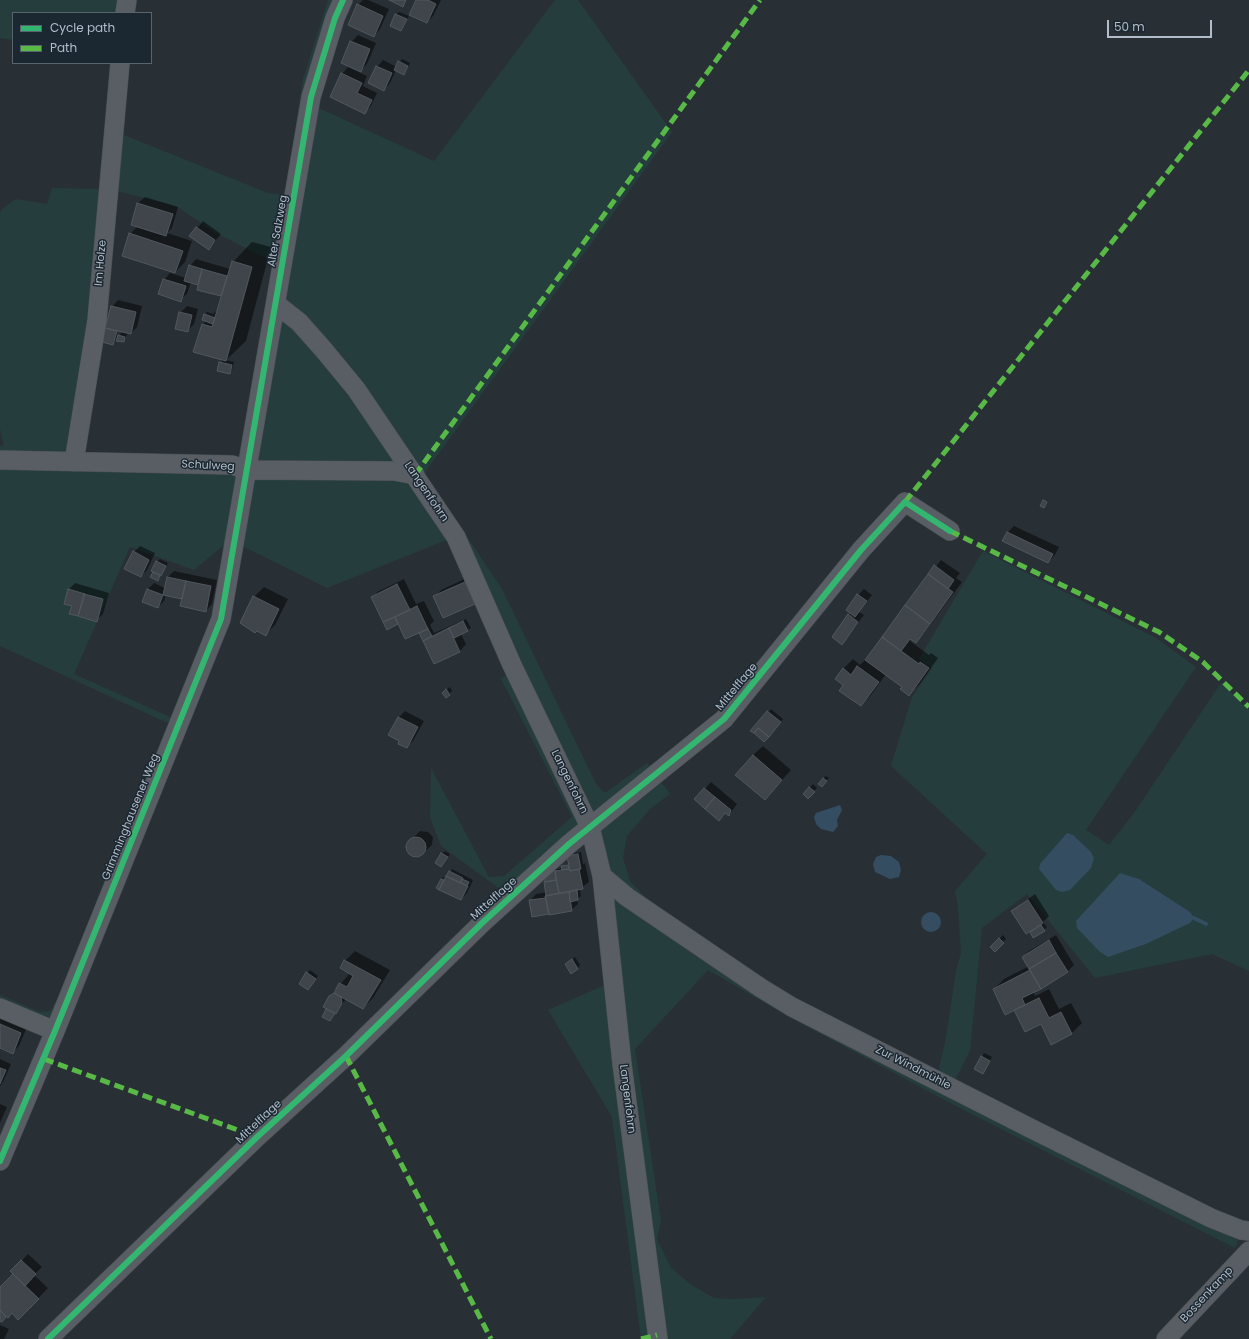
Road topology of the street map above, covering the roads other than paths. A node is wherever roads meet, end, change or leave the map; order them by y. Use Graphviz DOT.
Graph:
graph roads {
  1 [pos="127,0"];
  2 [pos="343,0"];
  3 [pos="125,12"];
  4 [pos="120,64"];
  5 [pos="276,304"];
  6 [pos="0,460"];
  7 [pos="74,462"];
  8 [pos="247,470"];
  9 [pos="415,475"];
  10 [pos="950,531"];
  11 [pos="590,827"];
  12 [pos="602,876"];
  13 [pos="0,1008"];
  14 [pos="55,1031"];
  15 [pos="0,1161"];
  16 [pos="1245,1231"];
  17 [pos="1247,1253"];
  18 [pos="48,1339"];
  19 [pos="658,1339"];
  20 [pos="1166,1339"];
  1 -- 3 [label="street"];
  2 -- 5 [label="street, Alter Salzweg"];
  4 -- 7 [label="street, Im Holze"];
  5 -- 8 [label="street, Alter Salzweg"];
  5 -- 9 [label="street, Langenfohrn"];
  6 -- 7 [label="street, Schulweg"];
  7 -- 8 [label="street, Schulweg"];
  8 -- 9 [label="street, Schulweg"];
  8 -- 14 [label="street, Grimminghausener Weg"];
  9 -- 11 [label="street, Langenfohrn"];
  10 -- 11 [label="street, Mittelflage"];
  11 -- 12 [label="street, Langenfohrn"];
  11 -- 18 [label="street, Mittelflage"];
  12 -- 16 [label="street, Zur Windmühle"];
  12 -- 19 [label="street, Langenfohrn"];
  13 -- 14 [label="street"];
  14 -- 15 [label="street, Grimminghausener Weg"];
  16 -- 17 [label="street, Zur Windmühle"];
  17 -- 20 [label="street, Bossenkamp"];
}
